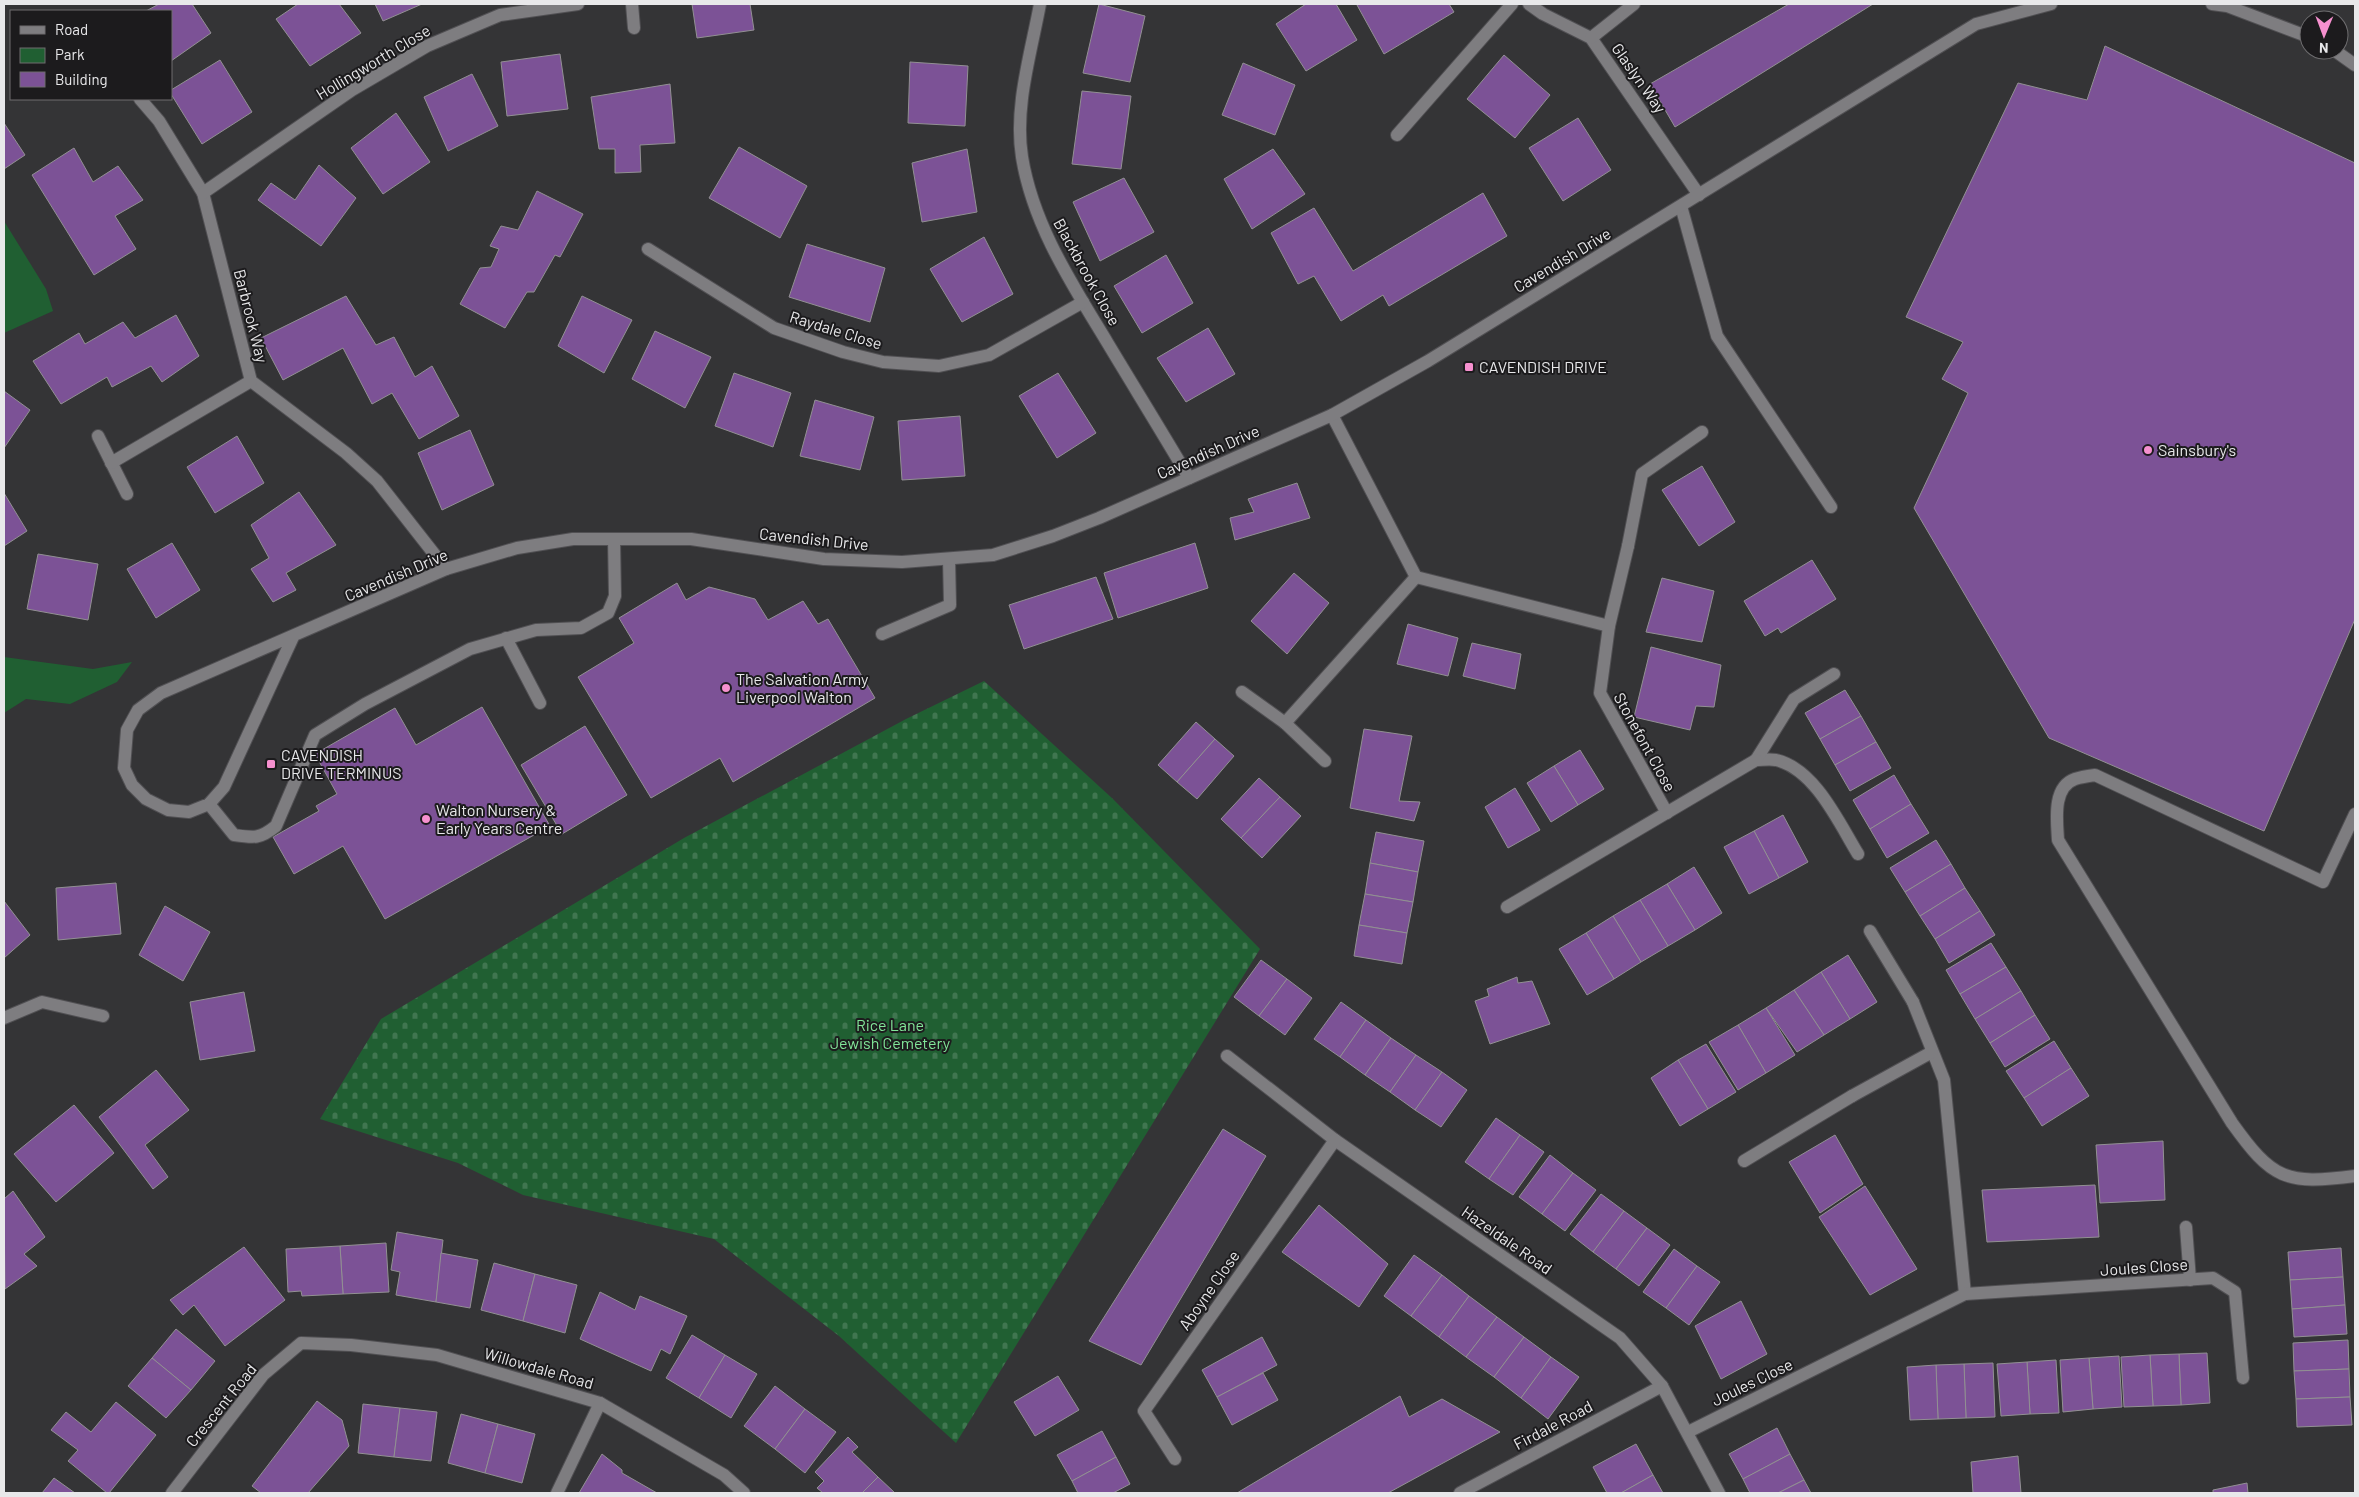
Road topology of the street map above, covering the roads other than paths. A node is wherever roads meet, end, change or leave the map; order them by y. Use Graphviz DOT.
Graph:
graph roads {
  1 [pos="578,4"];
  2 [pos="632,4"];
  3 [pos="1040,4"];
  4 [pos="1512,4"];
  5 [pos="1529,4"];
  6 [pos="1634,4"];
  7 [pos="2051,4"];
  8 [pos="2212,4"];
  9 [pos="634,28"];
  10 [pos="2299,33"];
  11 [pos="1591,38"];
  12 [pos="141,100"];
  13 [pos="1397,135"];
  14 [pos="203,193"];
  15 [pos="1699,195"];
  16 [pos="1681,206"];
  17 [pos="648,249"];
  18 [pos="1083,302"];
  19 [pos="251,381"];
  20 [pos="1332,415"];
  21 [pos="1702,432"];
  22 [pos="98,436"];
  23 [pos="111,464"];
  24 [pos="1189,478"];
  25 [pos="127,494"];
  26 [pos="1831,507"];
  27 [pos="614,539"];
  28 [pos="949,559"];
  29 [pos="446,569"];
  30 [pos="1416,577"];
  31 [pos="1609,626"];
  32 [pos="882,634"];
  33 [pos="293,637"];
  34 [pos="506,638"];
  35 [pos="1834,674"];
  36 [pos="1242,692"];
  37 [pos="540,703"];
  38 [pos="1285,723"];
  39 [pos="1756,760"];
  40 [pos="1324,761"];
  41 [pos="209,804"];
  42 [pos="1667,813"];
  43 [pos="2355,814"];
  44 [pos="1858,854"];
  45 [pos="1507,907"];
  46 [pos="1870,931"];
  47 [pos="103,1016"];
  48 [pos="4,1018"];
  49 [pos="1932,1052"];
  50 [pos="1227,1056"];
  51 [pos="1335,1140"];
  52 [pos="1744,1161"];
  53 [pos="2355,1176"];
  54 [pos="2186,1227"];
  55 [pos="2190,1280"];
  56 [pos="1965,1294"];
  57 [pos="301,1343"];
  58 [pos="2242,1378"];
  59 [pos="1662,1386"];
  60 [pos="600,1403"];
  61 [pos="1688,1432"];
  62 [pos="1175,1459"];
  63 [pos="172,1493"];
  64 [pos="557,1493"];
  65 [pos="744,1493"];
  66 [pos="1460,1493"];
  67 [pos="1719,1493"];
  1 -- 14 [label="street, Hollingworth Close"];
  2 -- 9 [label="street"];
  3 -- 18 [label="street, Blackbrook Close"];
  4 -- 13 [label="street"];
  5 -- 11 [label="street, Glaslyn Way"];
  6 -- 11 [label="street"];
  7 -- 15 [label="street, Cavendish Drive"];
  8 -- 10 [label="street"];
  11 -- 15 [label="street, Glaslyn Way"];
  12 -- 14 [label="street, Barbrook Way"];
  14 -- 19 [label="street, Barbrook Way"];
  15 -- 16 [label="street, Cavendish Drive"];
  16 -- 20 [label="street, Cavendish Drive"];
  16 -- 26 [label="street"];
  17 -- 18 [label="street, Raydale Close"];
  18 -- 24 [label="street, Blackbrook Close"];
  19 -- 23 [label="street"];
  19 -- 29 [label="street, Barbrook Way"];
  20 -- 24 [label="street, Cavendish Drive"];
  20 -- 30 [label="street"];
  21 -- 31 [label="street, Stonefont Close"];
  22 -- 23 [label="street"];
  23 -- 25 [label="street"];
  24 -- 28 [label="street, Cavendish Drive"];
  27 -- 28 [label="street, Cavendish Drive"];
  27 -- 29 [label="street, Cavendish Drive"];
  27 -- 34 [label="street"];
  28 -- 32 [label="street"];
  29 -- 33 [label="street, Cavendish Drive"];
  30 -- 31 [label="street"];
  30 -- 38 [label="street"];
  31 -- 42 [label="street, Stonefont Close"];
  33 -- 41 [label="street"];
  33 -- 41 [label="street, Cavendish Drive"];
  34 -- 37 [label="street"];
  34 -- 41 [label="street"];
  35 -- 39 [label="street"];
  36 -- 38 [label="street"];
  38 -- 40 [label="street"];
  39 -- 42 [label="street, Stonefont Close"];
  39 -- 44 [label="street"];
  42 -- 45 [label="street, Stonefont Close"];
  43 -- 53 [label="street"];
  46 -- 49 [label="street"];
  47 -- 48 [label="street"];
  49 -- 52 [label="street"];
  49 -- 56 [label="street"];
  50 -- 51 [label="street, Hazeldale Road"];
  51 -- 59 [label="street, Hazeldale Road"];
  51 -- 62 [label="street, Aboyne Close"];
  54 -- 55 [label="street"];
  55 -- 56 [label="street, Joules Close"];
  55 -- 58 [label="street, Joules Close"];
  56 -- 61 [label="street, Joules Close"];
  57 -- 60 [label="street, Willowdale Road"];
  57 -- 63 [label="street, Crescent Road"];
  59 -- 61 [label="street, Hazeldale Road"];
  59 -- 66 [label="street, Firdale Road"];
  60 -- 64 [label="street"];
  60 -- 65 [label="street, Willowdale Road"];
  61 -- 67 [label="street, Hazeldale Road"];
}
